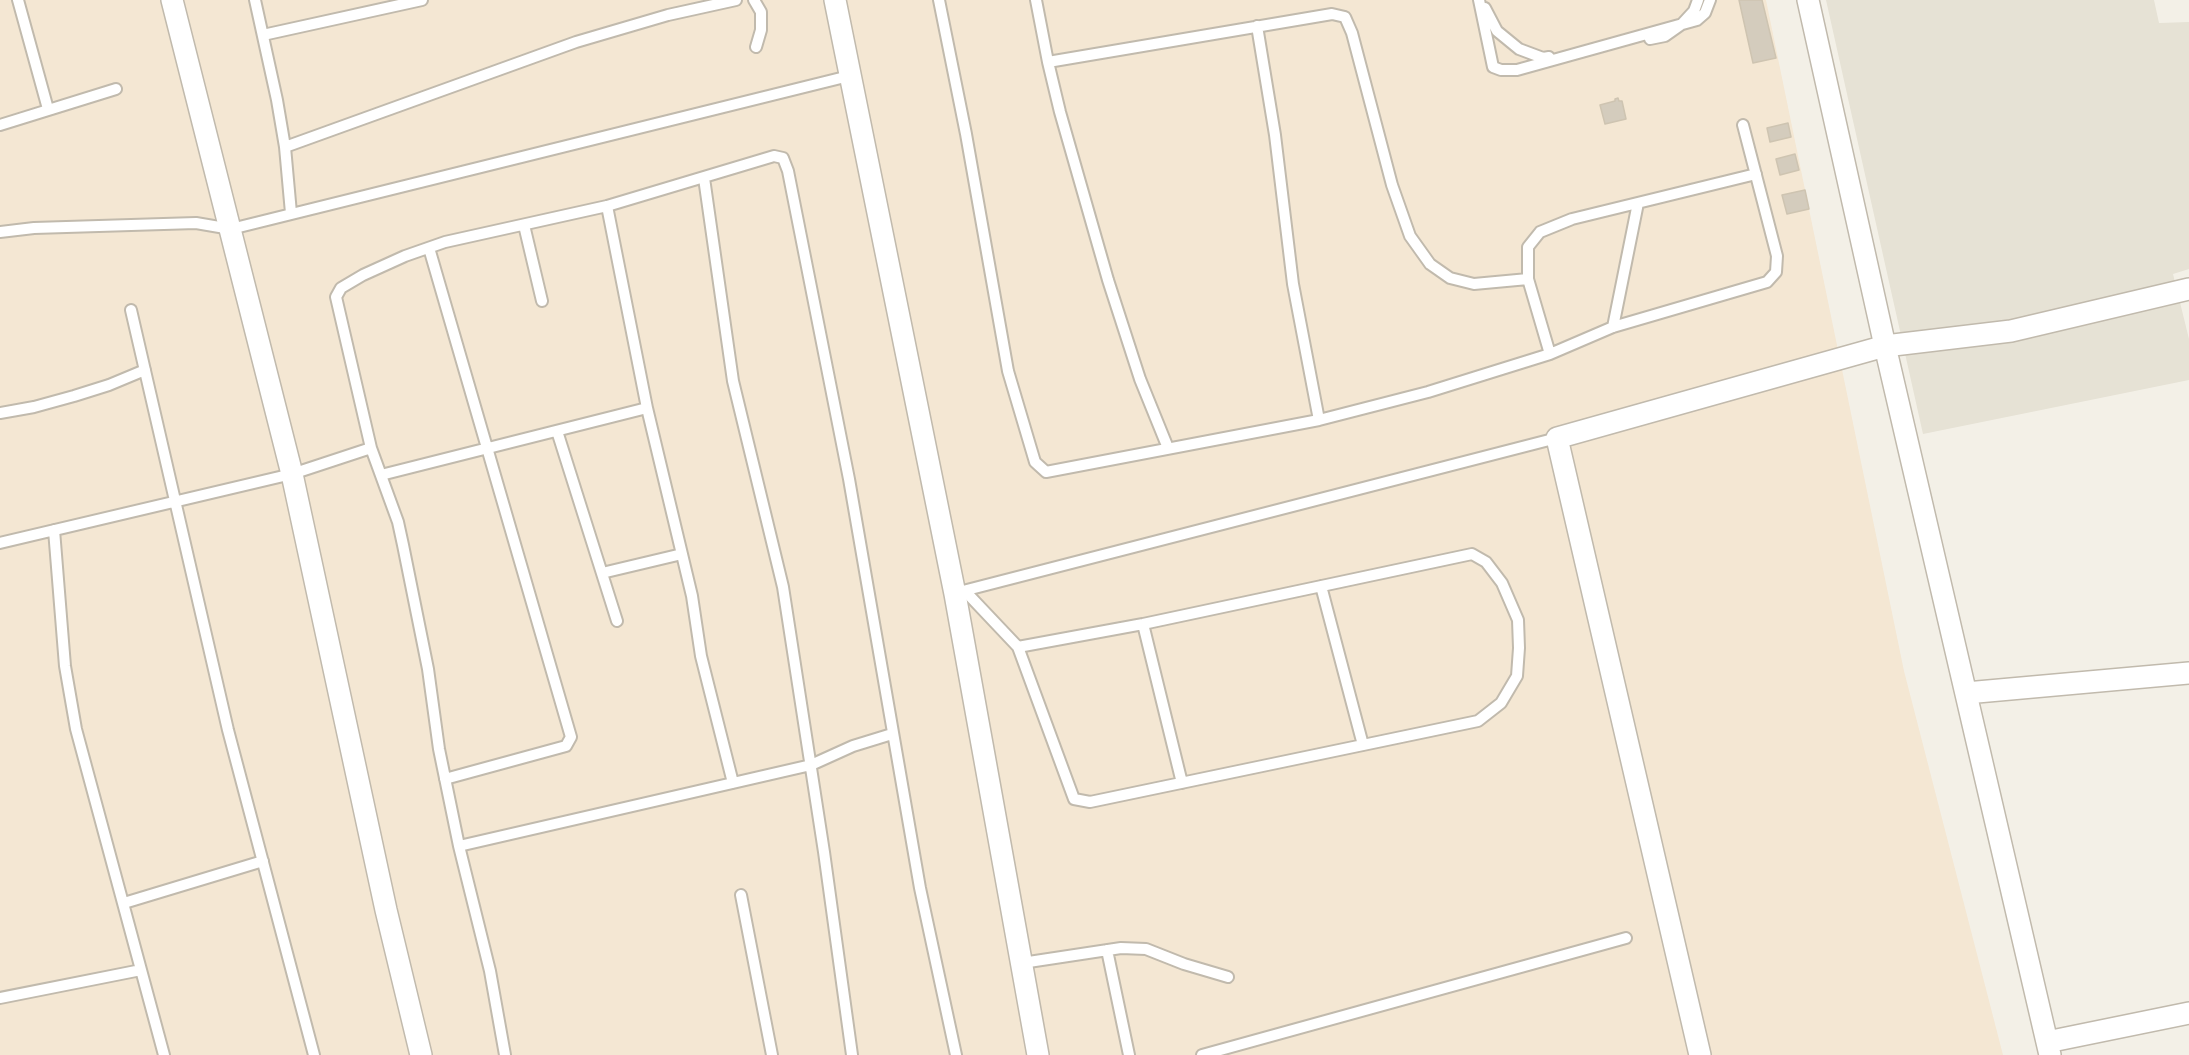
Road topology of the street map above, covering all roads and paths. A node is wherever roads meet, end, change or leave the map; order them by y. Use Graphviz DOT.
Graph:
graph roads {
  1 [pos="18,0"];
  2 [pos="172,0"];
  3 [pos="255,0"];
  4 [pos="422,0"];
  5 [pos="736,0"];
  6 [pos="754,0"];
  7 [pos="835,0"];
  8 [pos="939,0"];
  9 [pos="1036,0"];
  10 [pos="1480,0"];
  11 [pos="1698,0"];
  12 [pos="1710,0"];
  13 [pos="1808,0"];
  14 [pos="1257,26"];
  15 [pos="263,35"];
  16 [pos="756,48"];
  17 [pos="1048,62"];
  18 [pos="849,76"];
  19 [pos="116,89"];
  20 [pos="48,109"];
  21 [pos="0,125"];
  22 [pos="1743,125"];
  23 [pos="285,147"];
  24 [pos="1756,174"];
  25 [pos="704,178"];
  26 [pos="1638,203"];
  27 [pos="607,206"];
  28 [pos="291,213"];
  29 [pos="524,225"];
  30 [pos="231,229"];
  31 [pos="0,232"];
  32 [pos="429,248"];
  33 [pos="1528,279"];
  34 [pos="2189,289"];
  35 [pos="542,301"];
  36 [pos="131,310"];
  37 [pos="1613,327"];
  38 [pos="1885,346"];
  39 [pos="1550,354"];
  40 [pos="145,370"];
  41 [pos="647,408"];
  42 [pos="0,413"];
  43 [pos="1319,420"];
  44 [pos="557,431"];
  45 [pos="1557,438"];
  46 [pos="371,448"];
  47 [pos="488,448"];
  48 [pos="1168,448"];
  49 [pos="292,474"];
  50 [pos="381,475"];
  51 [pos="175,502"];
  52 [pos="54,531"];
  53 [pos="0,543"];
  54 [pos="682,554"];
  55 [pos="602,573"];
  56 [pos="1322,586"];
  57 [pos="960,592"];
  58 [pos="617,621"];
  59 [pos="1143,624"];
  60 [pos="1018,647"];
  61 [pos="2189,673"];
  62 [pos="1966,693"];
  63 [pos="892,734"];
  64 [pos="1363,745"];
  65 [pos="810,765"];
  66 [pos="445,779"];
  67 [pos="733,783"];
  68 [pos="1182,783"];
  69 [pos="459,846"];
  70 [pos="263,861"];
  71 [pos="741,895"];
  72 [pos="124,903"];
  73 [pos="1626,938"];
  74 [pos="1107,950"];
  75 [pos="1022,963"];
  76 [pos="141,970"];
  77 [pos="1228,977"];
  78 [pos="0,998"];
  79 [pos="2189,1013"];
  80 [pos="2048,1048"];
  81 [pos="164,1055"];
  82 [pos="314,1055"];
  83 [pos="422,1055"];
  84 [pos="505,1055"];
  85 [pos="772,1055"];
  86 [pos="852,1055"];
  87 [pos="956,1055"];
  88 [pos="1038,1055"];
  89 [pos="1129,1055"];
  90 [pos="1202,1055"];
  91 [pos="1700,1055"];
  1 -- 20 [label="lane"];
  2 -- 30 [label="street"];
  3 -- 15 [label="lane"];
  4 -- 15 [label="lane"];
  5 -- 23 [label="lane"];
  6 -- 16 [label="lane"];
  7 -- 18 [label="street"];
  8 -- 48 [label="lane"];
  9 -- 17 [label="lane"];
  10 -- 11 [label="lane"];
  10 -- 12 [label="lane"];
  13 -- 38 [label="street"];
  14 -- 17 [label="lane"];
  14 -- 33 [label="lane"];
  14 -- 43 [label="lane"];
  15 -- 23 [label="lane"];
  17 -- 48 [label="lane"];
  18 -- 28 [label="lane"];
  18 -- 57 [label="street"];
  19 -- 20 [label="lane"];
  20 -- 21 [label="lane"];
  22 -- 24 [label="lane"];
  23 -- 28 [label="lane"];
  24 -- 26 [label="lane"];
  24 -- 37 [label="lane"];
  25 -- 27 [label="lane"];
  25 -- 63 [label="lane"];
  25 -- 65 [label="lane"];
  26 -- 33 [label="lane"];
  26 -- 37 [label="lane"];
  27 -- 29 [label="lane"];
  27 -- 41 [label="lane"];
  28 -- 30 [label="lane"];
  29 -- 32 [label="lane"];
  29 -- 35 [label="lane"];
  30 -- 31 [label="lane"];
  30 -- 49 [label="street"];
  32 -- 46 [label="lane"];
  32 -- 47 [label="lane"];
  33 -- 39 [label="lane"];
  34 -- 38 [label="street"];
  36 -- 40 [label="lane"];
  37 -- 39 [label="lane"];
  38 -- 45 [label="street"];
  38 -- 62 [label="street"];
  39 -- 43 [label="lane"];
  40 -- 42 [label="lane"];
  40 -- 51 [label="lane"];
  41 -- 44 [label="lane"];
  41 -- 54 [label="lane"];
  43 -- 48 [label="lane"];
  44 -- 47 [label="lane"];
  44 -- 55 [label="lane"];
  45 -- 57 [label="lane"];
  45 -- 91 [label="street"];
  46 -- 49 [label="lane"];
  46 -- 50 [label="lane"];
  47 -- 50 [label="lane"];
  47 -- 66 [label="lane"];
  49 -- 51 [label="lane"];
  49 -- 83 [label="street"];
  50 -- 66 [label="lane"];
  51 -- 52 [label="lane"];
  51 -- 70 [label="lane"];
  52 -- 53 [label="lane"];
  52 -- 72 [label="lane"];
  54 -- 55 [label="lane"];
  54 -- 67 [label="lane"];
  55 -- 58 [label="lane"];
  56 -- 59 [label="lane"];
  56 -- 64 [label="lane"];
  56 -- 64 [label="lane"];
  57 -- 60 [label="lane"];
  57 -- 75 [label="street"];
  59 -- 60 [label="lane"];
  59 -- 68 [label="lane"];
  60 -- 68 [label="lane"];
  61 -- 62 [label="street"];
  62 -- 80 [label="street"];
  63 -- 65 [label="lane"];
  63 -- 87 [label="lane"];
  64 -- 68 [label="lane"];
  65 -- 67 [label="lane"];
  65 -- 86 [label="lane"];
  66 -- 69 [label="lane"];
  67 -- 69 [label="lane"];
  69 -- 84 [label="lane"];
  70 -- 72 [label="lane"];
  70 -- 82 [label="lane"];
  71 -- 85 [label="lane"];
  72 -- 76 [label="lane"];
  73 -- 90 [label="lane"];
  74 -- 75 [label="lane"];
  74 -- 77 [label="lane"];
  74 -- 89 [label="lane"];
  75 -- 88 [label="street"];
  76 -- 78 [label="lane"];
  76 -- 81 [label="lane"];
  79 -- 80 [label="street"];
}
